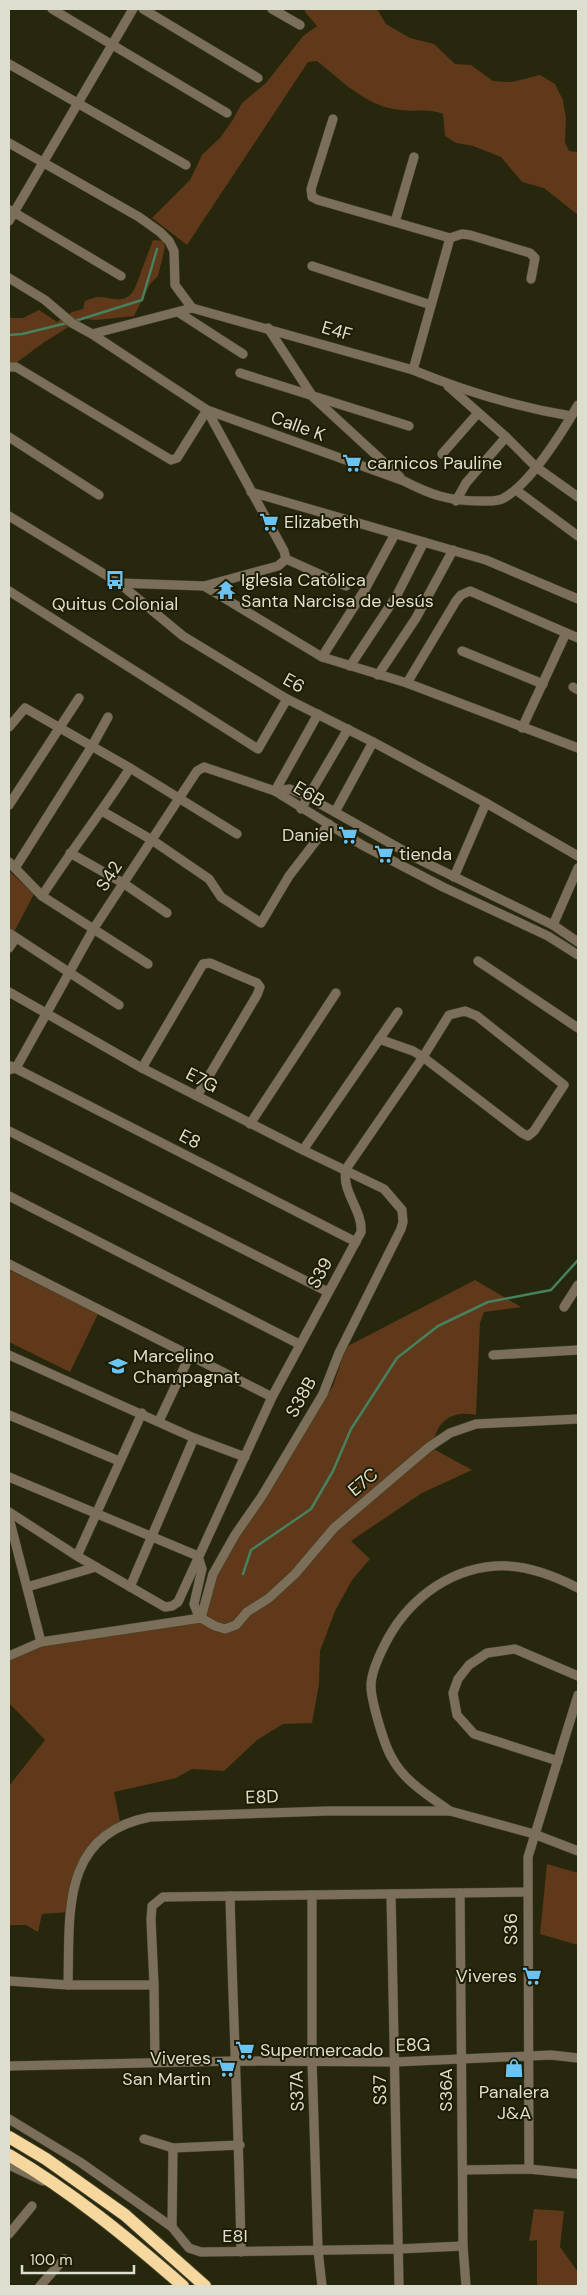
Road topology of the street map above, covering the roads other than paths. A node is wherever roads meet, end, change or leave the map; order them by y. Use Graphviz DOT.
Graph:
graph roads {
  1 [pos="52,9"];
  2 [pos="133,9"];
  3 [pos="143,9"];
  4 [pos="272,9"];
  5 [pos="300,25"];
  6 [pos="111,45"];
  7 [pos="9,64"];
  8 [pos="258,78"];
  9 [pos="77,103"];
  10 [pos="227,113"];
  11 [pos="333,119"];
  12 [pos="9,143"];
  13 [pos="414,157"];
  14 [pos="42,162"];
  15 [pos="186,164"];
  16 [pos="11,210"];
  17 [pos="9,221"];
  18 [pos="395,222"];
  19 [pos="450,238"];
  20 [pos="312,266"];
  21 [pos="121,276"];
  22 [pos="9,278"];
  23 [pos="531,279"];
  24 [pos="431,305"];
  25 [pos="192,308"];
  26 [pos="178,312"];
  27 [pos="268,328"];
  28 [pos="92,334"];
  29 [pos="242,354"];
  30 [pos="12,367"];
  31 [pos="413,370"];
  32 [pos="240,373"];
  33 [pos="446,384"];
  34 [pos="313,398"];
  35 [pos="578,405"];
  36 [pos="207,410"];
  37 [pos="478,413"];
  38 [pos="575,419"];
  39 [pos="409,426"];
  40 [pos="9,437"];
  41 [pos="506,437"];
  42 [pos="442,454"];
  43 [pos="536,467"];
  44 [pos="404,481"];
  45 [pos="516,490"];
  46 [pos="251,492"];
  47 [pos="99,495"];
  48 [pos="578,497"];
  49 [pos="456,501"];
  50 [pos="9,516"];
  51 [pos="395,534"];
  52 [pos="578,536"];
  53 [pos="424,542"];
  54 [pos="453,550"];
  55 [pos="286,559"];
  56 [pos="119,583"];
  57 [pos="204,586"];
  58 [pos="346,586"];
  59 [pos="9,591"];
  60 [pos="578,599"];
  61 [pos="566,633"];
  62 [pos="578,638"];
  63 [pos="462,651"];
  64 [pos="322,656"];
  65 [pos="350,666"];
  66 [pos="378,675"];
  67 [pos="407,683"];
  68 [pos="543,684"];
  69 [pos="79,698"];
  70 [pos="287,699"];
  71 [pos="318,714"];
  72 [pos="12,715"];
  73 [pos="108,717"];
  74 [pos="9,727"];
  75 [pos="59,728"];
  76 [pos="522,728"];
  77 [pos="348,729"];
  78 [pos="373,742"];
  79 [pos="92,746"];
  80 [pos="578,748"];
  81 [pos="130,768"];
  82 [pos="274,791"];
  83 [pos="308,797"];
  84 [pos="179,799"];
  85 [pos="486,802"];
  86 [pos="9,805"];
  87 [pos="301,808"];
  88 [pos="102,811"];
  89 [pos="335,812"];
  90 [pos="329,824"];
  91 [pos="236,834"];
  92 [pos="152,840"];
  93 [pos="70,854"];
  94 [pos="578,856"];
  95 [pos="422,860"];
  96 [pos="12,865"];
  97 [pos="578,868"];
  98 [pos="416,872"];
  99 [pos="454,877"];
  100 [pos="123,883"];
  101 [pos="42,896"];
  102 [pos="167,913"];
  103 [pos="553,925"];
  104 [pos="94,928"];
  105 [pos="12,936"];
  106 [pos="578,942"];
  107 [pos="9,948"];
  108 [pos="578,955"];
  109 [pos="478,961"];
  110 [pos="148,964"];
  111 [pos="68,973"];
  112 [pos="9,992"];
  113 [pos="336,993"];
  114 [pos="119,1005"];
  115 [pos="398,1012"];
  116 [pos="47,1015"];
  117 [pos="578,1028"];
  118 [pos="380,1039"];
  119 [pos="423,1057"];
  120 [pos="11,1068"];
  121 [pos="142,1068"];
  122 [pos="197,1096"];
  123 [pos="250,1124"];
  124 [pos="9,1131"];
  125 [pos="303,1150"];
  126 [pos="346,1169"];
  127 [pos="384,1189"];
  128 [pos="11,1198"];
  129 [pos="9,1208"];
  130 [pos="356,1242"];
  131 [pos="9,1264"];
  132 [pos="578,1284"];
  133 [pos="328,1292"];
  134 [pos="564,1307"];
  135 [pos="299,1344"];
  136 [pos="578,1350"];
  137 [pos="9,1355"];
  138 [pos="190,1355"];
  139 [pos="493,1355"];
  140 [pos="272,1397"];
  141 [pos="142,1413"];
  142 [pos="9,1415"];
  143 [pos="578,1419"];
  144 [pos="160,1421"];
  145 [pos="194,1438"];
  146 [pos="245,1457"];
  147 [pos="119,1462"];
  148 [pos="9,1477"];
  149 [pos="9,1512"];
  150 [pos="96,1514"];
  151 [pos="9,1518"];
  152 [pos="153,1538"];
  153 [pos="76,1556"];
  154 [pos="198,1556"];
  155 [pos="96,1567"];
  156 [pos="27,1587"];
  157 [pos="130,1587"];
  158 [pos="578,1588"];
  159 [pos="201,1618"];
  160 [pos="42,1642"];
  161 [pos="9,1656"];
  162 [pos="578,1676"];
  163 [pos="578,1696"];
  164 [pos="558,1761"];
  165 [pos="450,1811"];
  166 [pos="534,1834"];
  167 [pos="578,1851"];
  168 [pos="527,1892"];
  169 [pos="460,1893"];
  170 [pos="391,1894"];
  171 [pos="312,1895"];
  172 [pos="230,1896"];
  173 [pos="9,1981"];
  174 [pos="68,1985"];
  175 [pos="154,1985"];
  176 [pos="530,2056"];
  177 [pos="578,2058"];
  178 [pos="312,2060"];
  179 [pos="462,2060"];
  180 [pos="235,2061"];
  181 [pos="155,2062"];
  182 [pos="395,2062"];
  183 [pos="9,2066"];
  184 [pos="9,2119"];
  185 [pos="9,2137"];
  186 [pos="144,2139"];
  187 [pos="240,2145"];
  188 [pos="56,2148"];
  189 [pos="173,2148"];
  190 [pos="9,2155"];
  191 [pos="44,2157"];
  192 [pos="9,2165"];
  193 [pos="529,2169"];
  194 [pos="463,2170"];
  195 [pos="578,2172"];
  196 [pos="54,2184"];
  197 [pos="32,2206"];
  198 [pos="172,2227"];
  199 [pos="9,2234"];
  200 [pos="463,2246"];
  201 [pos="398,2249"];
  202 [pos="318,2250"];
  203 [pos="241,2252"];
  204 [pos="64,2259"];
  205 [pos="167,2272"];
  206 [pos="196,2285"];
  207 [pos="40,2286"];
  208 [pos="183,2286"];
  209 [pos="322,2286"];
  210 [pos="399,2286"];
  211 [pos="466,2286"];
  1 -- 6 [label="street"];
  2 -- 6 [label="street"];
  3 -- 8 [label="street"];
  4 -- 5 [label="street"];
  6 -- 9 [label="street"];
  6 -- 10 [label="street"];
  7 -- 9 [label="street"];
  9 -- 14 [label="street"];
  9 -- 15 [label="street"];
  11 -- 18 [label="street"];
  12 -- 14 [label="street"];
  13 -- 18 [label="street"];
  14 -- 16 [label="street"];
  14 -- 25 [label="street"];
  16 -- 17 [label="street"];
  16 -- 21 [label="street"];
  18 -- 19 [label="street"];
  19 -- 23 [label="street"];
  19 -- 24 [label="street"];
  20 -- 24 [label="street"];
  22 -- 28 [label="street, Calle K"];
  24 -- 31 [label="street"];
  25 -- 26 [label="street"];
  25 -- 27 [label="street, E4F"];
  26 -- 28 [label="street"];
  26 -- 29 [label="street"];
  27 -- 31 [label="street, E4F"];
  27 -- 34 [label="street"];
  28 -- 36 [label="street, Calle K"];
  30 -- 36 [label="street"];
  31 -- 33 [label="street, E4F"];
  32 -- 34 [label="street"];
  33 -- 37 [label="street"];
  33 -- 38 [label="street, E4F"];
  34 -- 39 [label="street"];
  34 -- 44 [label="street"];
  35 -- 38 [label="street, Calle K"];
  36 -- 44 [label="street, Calle K"];
  36 -- 46 [label="street"];
  37 -- 41 [label="street"];
  37 -- 42 [label="street"];
  38 -- 43 [label="street, Calle K"];
  40 -- 47 [label="street"];
  41 -- 43 [label="street"];
  41 -- 49 [label="street"];
  43 -- 45 [label="street, Calle K"];
  43 -- 48 [label="street"];
  44 -- 49 [label="street, Calle K"];
  45 -- 49 [label="street, Calle K"];
  45 -- 52 [label="street"];
  46 -- 51 [label="street"];
  46 -- 55 [label="street"];
  50 -- 56 [label="street, E6"];
  51 -- 53 [label="street"];
  51 -- 64 [label="street"];
  53 -- 54 [label="street"];
  53 -- 65 [label="street"];
  54 -- 60 [label="street"];
  54 -- 66 [label="street"];
  55 -- 57 [label="street"];
  55 -- 58 [label="street"];
  56 -- 57 [label="street"];
  56 -- 70 [label="street, E6"];
  57 -- 64 [label="street"];
  59 -- 70 [label="street"];
  61 -- 62 [label="street"];
  61 -- 67 [label="street"];
  61 -- 68 [label="street"];
  63 -- 68 [label="street"];
  64 -- 65 [label="street"];
  65 -- 66 [label="street"];
  66 -- 67 [label="street"];
  67 -- 76 [label="street"];
  68 -- 76 [label="street"];
  69 -- 75 [label="street"];
  70 -- 71 [label="street, E6"];
  71 -- 77 [label="street, E6"];
  71 -- 82 [label="street"];
  72 -- 74 [label="street"];
  72 -- 75 [label="street"];
  73 -- 79 [label="street"];
  75 -- 79 [label="street"];
  75 -- 86 [label="street"];
  76 -- 80 [label="street"];
  77 -- 78 [label="street, E6"];
  77 -- 83 [label="street"];
  78 -- 85 [label="street, E6"];
  78 -- 89 [label="street"];
  79 -- 81 [label="street"];
  79 -- 96 [label="street"];
  81 -- 84 [label="street"];
  81 -- 88 [label="street"];
  82 -- 83 [label="street, E6B"];
  82 -- 84 [label="street, S42"];
  82 -- 87 [label="street, E6B"];
  83 -- 87 [label="street"];
  83 -- 89 [label="street, E6B"];
  84 -- 91 [label="street"];
  84 -- 92 [label="street, S42"];
  85 -- 94 [label="street, E6"];
  85 -- 99 [label="street"];
  87 -- 90 [label="street, E6B"];
  88 -- 92 [label="street"];
  88 -- 93 [label="street"];
  89 -- 95 [label="street, E6B"];
  90 -- 92 [label="street"];
  90 -- 98 [label="street, E6B"];
  92 -- 100 [label="street, S42"];
  93 -- 100 [label="street"];
  93 -- 101 [label="street"];
  95 -- 98 [label="street"];
  95 -- 99 [label="street, E6B"];
  96 -- 101 [label="street"];
  97 -- 103 [label="street"];
  98 -- 108 [label="street, E6B"];
  99 -- 103 [label="street, E6B"];
  100 -- 102 [label="street"];
  100 -- 104 [label="street, S42"];
  101 -- 104 [label="street"];
  103 -- 106 [label="street, E6B"];
  104 -- 110 [label="street"];
  104 -- 111 [label="street, S42"];
  105 -- 107 [label="street"];
  105 -- 111 [label="street"];
  109 -- 117 [label="street"];
  111 -- 114 [label="street"];
  111 -- 116 [label="street, S42"];
  112 -- 116 [label="street, E7G"];
  113 -- 123 [label="street"];
  115 -- 118 [label="street"];
  116 -- 120 [label="street, S42"];
  116 -- 121 [label="street, E7G"];
  118 -- 119 [label="street"];
  118 -- 125 [label="street"];
  119 -- 119 [label="street"];
  119 -- 126 [label="street"];
  120 -- 130 [label="street, E8"];
  121 -- 122 [label="street, E7G"];
  121 -- 122 [label="street"];
  122 -- 123 [label="street, E7G"];
  123 -- 125 [label="street, E7G"];
  124 -- 133 [label="street"];
  125 -- 126 [label="street, E7G"];
  126 -- 127 [label="street, E7G"];
  126 -- 130 [label="street, S39"];
  127 -- 159 [label="street, S38B"];
  128 -- 129 [label="street"];
  128 -- 135 [label="street"];
  130 -- 133 [label="street, S39"];
  131 -- 138 [label="street"];
  132 -- 134 [label="street"];
  133 -- 135 [label="street, S39"];
  135 -- 140 [label="street, S39"];
  136 -- 139 [label="street"];
  137 -- 141 [label="street"];
  138 -- 140 [label="street"];
  138 -- 144 [label="street"];
  140 -- 146 [label="street, S39"];
  141 -- 144 [label="street"];
  141 -- 147 [label="street"];
  142 -- 147 [label="street"];
  143 -- 159 [label="street, E7C"];
  144 -- 145 [label="street"];
  145 -- 146 [label="street"];
  145 -- 152 [label="street"];
  146 -- 154 [label="street, S39"];
  147 -- 150 [label="street"];
  148 -- 150 [label="street"];
  149 -- 153 [label="street"];
  150 -- 152 [label="street"];
  150 -- 153 [label="street"];
  151 -- 156 [label="street"];
  152 -- 154 [label="street"];
  152 -- 157 [label="street"];
  153 -- 155 [label="street"];
  154 -- 157 [label="street, S39"];
  154 -- 159 [label="street"];
  155 -- 156 [label="street"];
  155 -- 157 [label="street"];
  156 -- 160 [label="street"];
  158 -- 165 [label="street"];
  159 -- 160 [label="street"];
  160 -- 161 [label="street"];
  162 -- 164 [label="street"];
  163 -- 164 [label="street, S36"];
  164 -- 166 [label="street, S36"];
  165 -- 166 [label="street, E8D"];
  165 -- 174 [label="street, E8D"];
  166 -- 167 [label="street, E8D"];
  166 -- 168 [label="street, S36"];
  168 -- 169 [label="street"];
  168 -- 176 [label="street, S36"];
  169 -- 170 [label="street"];
  169 -- 179 [label="street, S36A"];
  170 -- 171 [label="street"];
  170 -- 182 [label="street, S37"];
  171 -- 172 [label="street"];
  171 -- 178 [label="street, S37A"];
  172 -- 175 [label="street"];
  172 -- 180 [label="street"];
  173 -- 174 [label="street"];
  174 -- 175 [label="street"];
  175 -- 181 [label="street"];
  176 -- 177 [label="street, E8G"];
  176 -- 179 [label="street, E8G"];
  176 -- 193 [label="street, S36"];
  178 -- 180 [label="street, E8G"];
  178 -- 182 [label="street, E8G"];
  178 -- 202 [label="street, S37A"];
  179 -- 182 [label="street, E8G"];
  179 -- 194 [label="street, S36A"];
  180 -- 181 [label="street, E8G"];
  180 -- 187 [label="street"];
  181 -- 183 [label="street, E8G"];
  182 -- 201 [label="street, S37"];
  184 -- 188 [label="street"];
  185 -- 191 [label="highway"];
  186 -- 189 [label="street"];
  187 -- 189 [label="street"];
  187 -- 203 [label="street"];
  188 -- 191 [label="street"];
  188 -- 198 [label="street, E8I"];
  189 -- 198 [label="street"];
  190 -- 196 [label="highway"];
  191 -- 206 [label="highway"];
  192 -- 196 [label="street"];
  193 -- 194 [label="street"];
  193 -- 195 [label="street"];
  194 -- 200 [label="street, S36A"];
  196 -- 205 [label="highway"];
  197 -- 199 [label="street"];
  198 -- 203 [label="street, E8I"];
  200 -- 201 [label="street, E8I"];
  200 -- 211 [label="street, S36A"];
  201 -- 202 [label="street, E8I"];
  201 -- 210 [label="street, S37"];
  202 -- 203 [label="street, E8I"];
  202 -- 209 [label="street, S37A"];
  204 -- 207 [label="street"];
  205 -- 206 [label="highway"];
  205 -- 208 [label="highway"];
}
